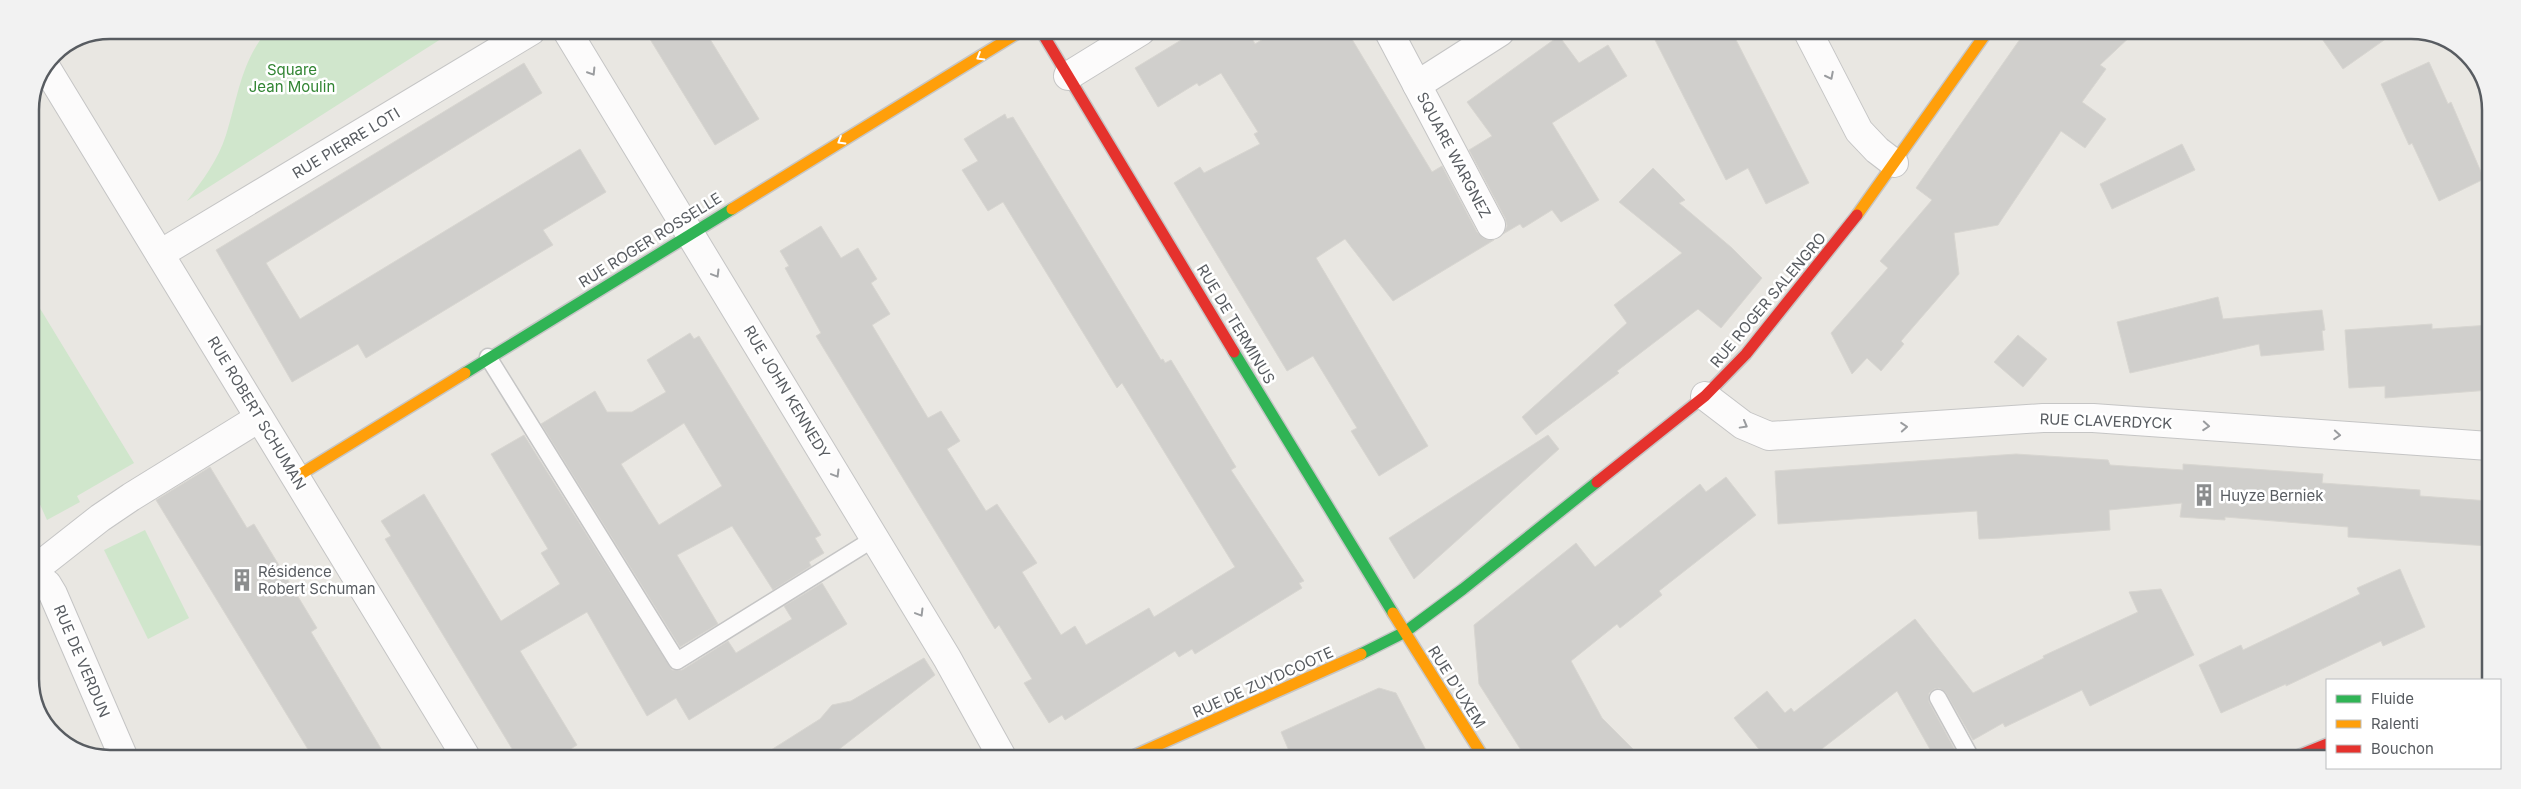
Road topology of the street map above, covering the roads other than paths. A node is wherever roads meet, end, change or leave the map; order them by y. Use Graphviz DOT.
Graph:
graph roads {
  1 [pos="516,39"];
  2 [pos="572,39"];
  3 [pos="1008,39"];
  4 [pos="1046,39"];
  5 [pos="1128,39"];
  6 [pos="1393,39"];
  7 [pos="1489,39"];
  8 [pos="1812,39"];
  9 [pos="1982,39"];
  10 [pos="49,73"];
  11 [pos="1068,76"];
  12 [pos="1417,85"];
  13 [pos="1894,163"];
  14 [pos="1491,225"];
  15 [pos="691,233"];
  16 [pos="160,254"];
  17 [pos="488,357"];
  18 [pos="1705,396"];
  19 [pos="259,418"];
  20 [pos="2482,446"];
  21 [pos="296,477"];
  22 [pos="875,538"];
  23 [pos="39,574"];
  24 [pos="39,580"];
  25 [pos="1405,632"];
  26 [pos="1938,698"];
  27 [pos="2326,744"];
  28 [pos="120,750"];
  29 [pos="462,750"];
  30 [pos="998,750"];
  31 [pos="1150,750"];
  32 [pos="1479,750"];
  33 [pos="1967,750"];
  34 [pos="2312,750"];
  1 -- 16 [label="street, RUE PIERRE LOTI"];
  2 -- 15 [label="street, RUE JOHN KENNEDY, one-way"];
  3 -- 15 [label="street, RUE ROGER ROSSELLE, one-way"];
  4 -- 11 [label="street, RUE DE TERMINUS"];
  5 -- 11 [label="street"];
  6 -- 12 [label="street, SQUARE WARGNEZ"];
  7 -- 12 [label="street, SQUARE WARGNEZ"];
  8 -- 13 [label="street, one-way"];
  9 -- 13 [label="street, RUE ROGER SALENGRO"];
  10 -- 16 [label="street, RUE ROBERT SCHUMAN"];
  11 -- 25 [label="street, RUE DE TERMINUS"];
  12 -- 14 [label="street, SQUARE WARGNEZ"];
  13 -- 18 [label="street, RUE ROGER SALENGRO"];
  15 -- 17 [label="street, RUE ROGER ROSSELLE"];
  15 -- 22 [label="street, RUE JOHN KENNEDY, one-way"];
  16 -- 19 [label="street, RUE ROBERT SCHUMAN"];
  17 -- 21 [label="street, RUE ROGER ROSSELLE"];
  17 -- 22 [label="lane"];
  18 -- 20 [label="street, RUE CLAVERDYCK, one-way"];
  18 -- 25 [label="street, RUE ROGER SALENGRO"];
  19 -- 21 [label="street, RUE ROBERT SCHUMAN"];
  19 -- 23 [label="street"];
  21 -- 29 [label="street, RUE ROBERT SCHUMAN"];
  22 -- 30 [label="street, RUE JOHN KENNEDY, one-way"];
  24 -- 28 [label="street, RUE DE VERDUN"];
  25 -- 31 [label="street, RUE DE ZUYDCOOTE"];
  25 -- 32 [label="street, RUE D'UXEM"];
  26 -- 33 [label="lane"];
  27 -- 34 [label="street"];
}
